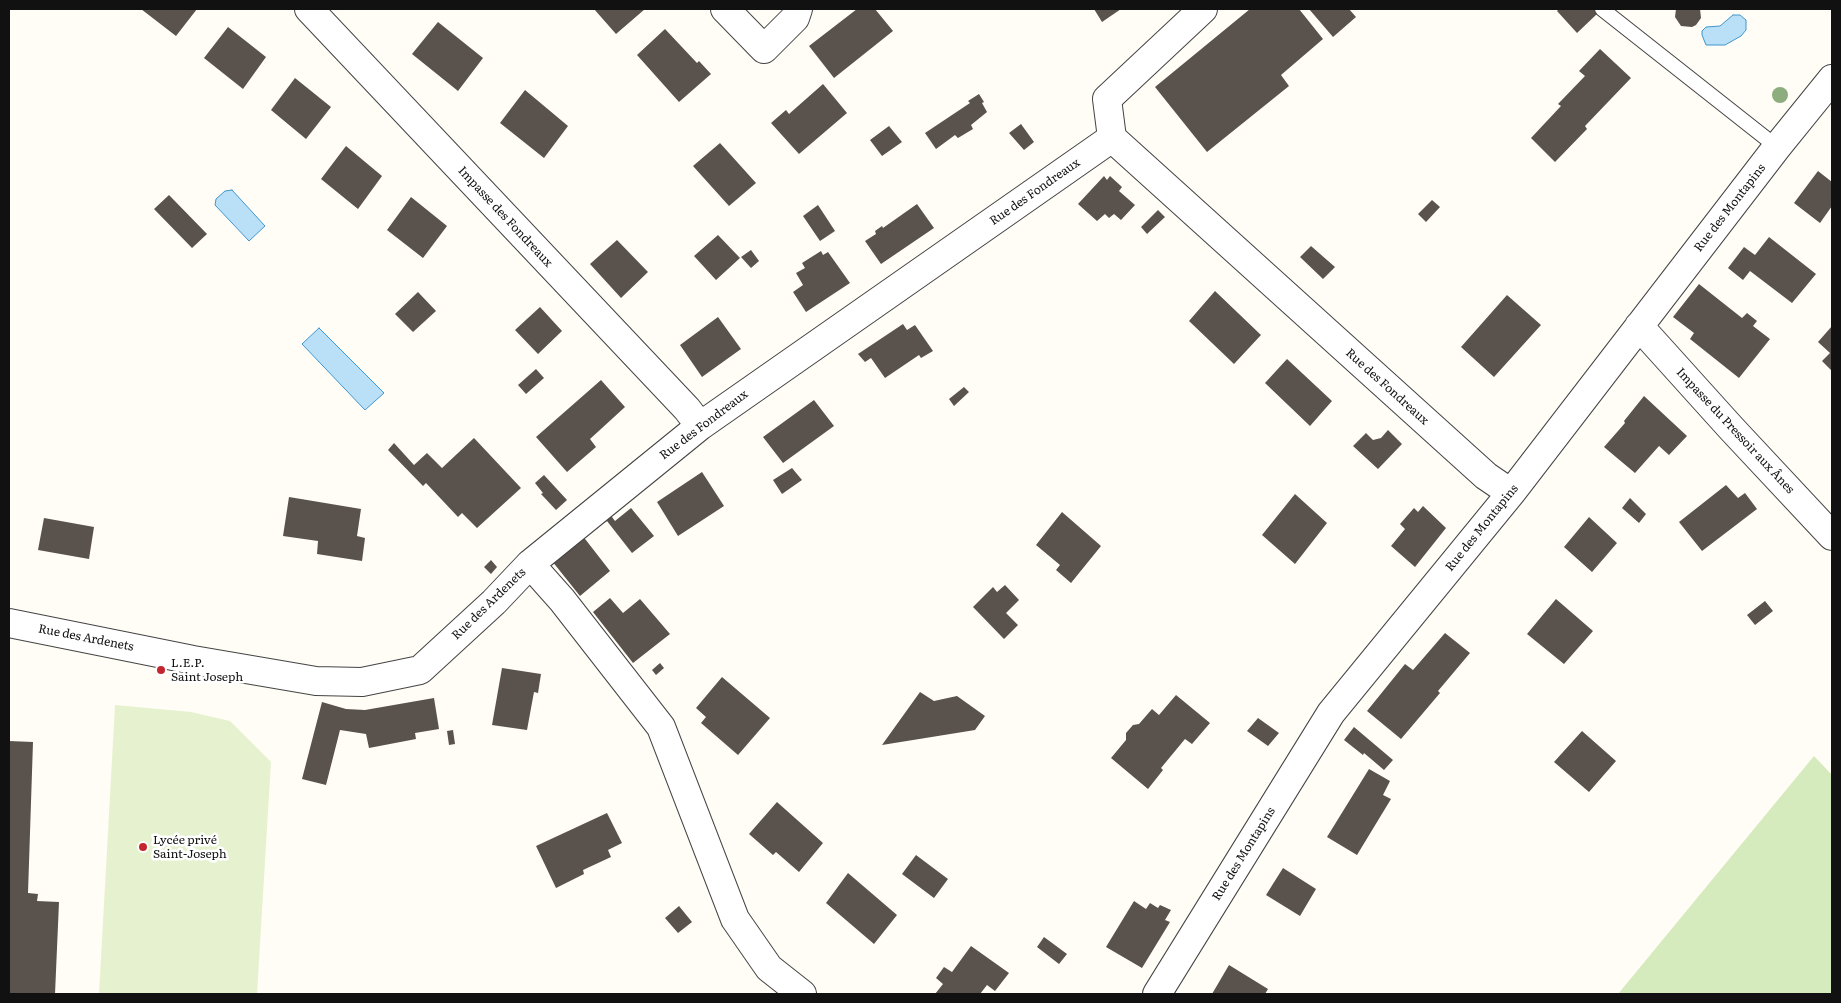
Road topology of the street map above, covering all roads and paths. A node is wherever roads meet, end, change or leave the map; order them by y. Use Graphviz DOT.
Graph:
graph roads {
  1 [pos="309,9"];
  2 [pos="725,9"];
  3 [pos="798,9"];
  4 [pos="1203,9"];
  5 [pos="1602,9"];
  6 [pos="1832,79"];
  7 [pos="1112,138"];
  8 [pos="1777,148"];
  9 [pos="1639,326"];
  10 [pos="700,426"];
  11 [pos="1511,493"];
  12 [pos="1832,536"];
  13 [pos="530,564"];
  14 [pos="9,623"];
  15 [pos="802,994"];
  16 [pos="1157,994"];
  1 -- 10 [label="street, Impasse des Fondreaux"];
  2 -- 3 [label="street"];
  4 -- 7 [label="street"];
  5 -- 8 [label="lane"];
  6 -- 8 [label="street, Rue des Montapins"];
  7 -- 10 [label="street, Rue des Fondreaux"];
  7 -- 11 [label="street, Rue des Fondreaux"];
  8 -- 9 [label="street, Rue des Montapins"];
  9 -- 11 [label="street, Rue des Montapins"];
  9 -- 12 [label="street, Impasse du Pressoir aux Ânes"];
  10 -- 13 [label="street, Rue des Fondreaux"];
  11 -- 16 [label="street, Rue des Montapins"];
  13 -- 14 [label="street, Rue des Ardenets"];
  13 -- 15 [label="street, Rue des Ardenets"];
}
